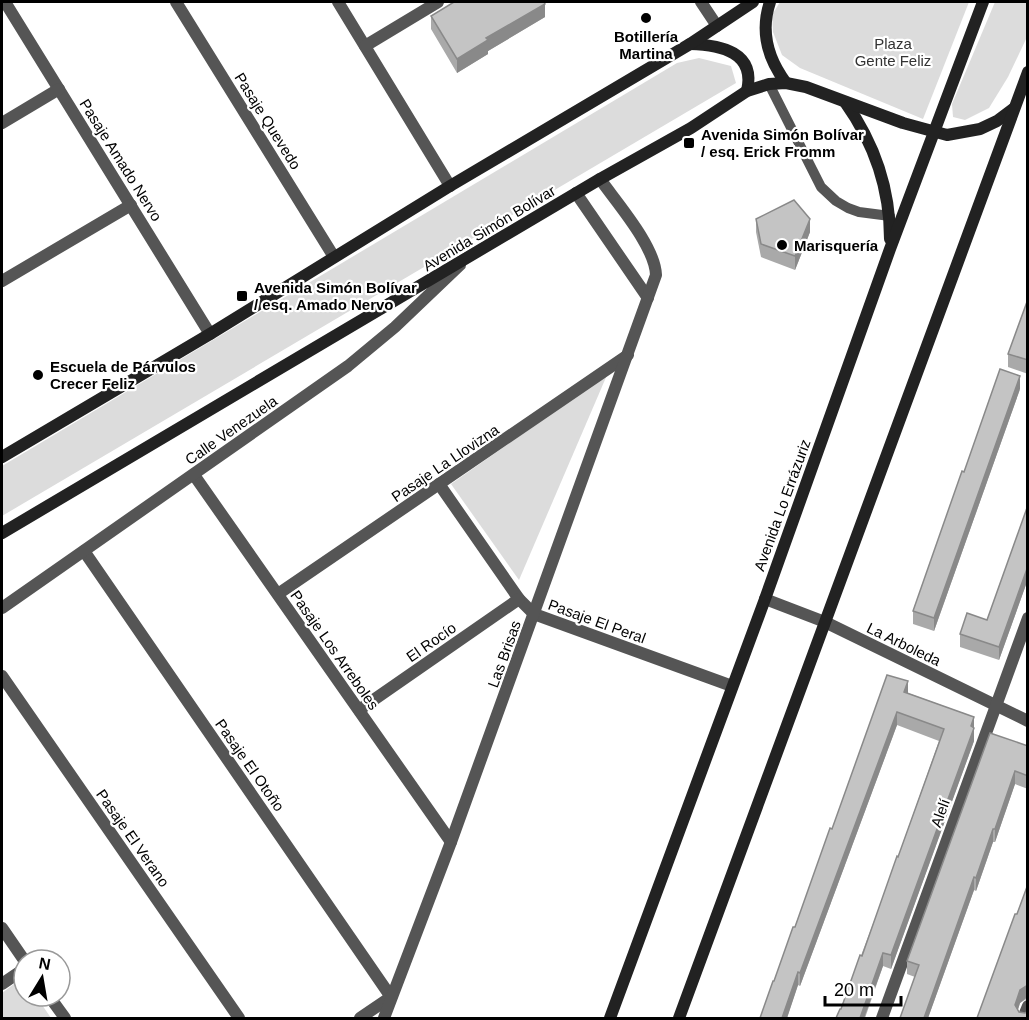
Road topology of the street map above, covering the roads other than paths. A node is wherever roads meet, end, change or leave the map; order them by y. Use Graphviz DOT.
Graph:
graph roads {
  1 [pos="176,2"];
  2 [pos="338,2"];
  3 [pos="438,2"];
  4 [pos="701,2"];
  5 [pos="753,2"];
  6 [pos="770,2"];
  7 [pos="983,2"];
  8 [pos="10,3"];
  9 [pos="717,26"];
  10 [pos="690,44"];
  11 [pos="365,46"];
  12 [pos="1028,72"];
  13 [pos="786,83"];
  14 [pos="769,84"];
  15 [pos="59,89"];
  16 [pos="747,92"];
  17 [pos="844,101"];
  18 [pos="1014,109"];
  19 [pos="2,123"];
  20 [pos="933,132"];
  21 [pos="600,179"];
  22 [pos="450,186"];
  23 [pos="576,193"];
  24 [pos="131,205"];
  25 [pos="890,216"];
  26 [pos="890,249"];
  27 [pos="334,257"];
  28 [pos="465,260"];
  29 [pos="2,281"];
  30 [pos="648,298"];
  31 [pos="210,334"];
  32 [pos="628,355"];
  33 [pos="2,457"];
  34 [pos="194,475"];
  35 [pos="439,484"];
  36 [pos="2,533"];
  37 [pos="84,550"];
  38 [pos="278,594"];
  39 [pos="765,598"];
  40 [pos="519,599"];
  41 [pos="2,608"];
  42 [pos="534,614"];
  43 [pos="1028,618"];
  44 [pos="825,622"];
  45 [pos="2,676"];
  46 [pos="732,686"];
  47 [pos="995,705"];
  48 [pos="359,710"];
  49 [pos="1028,721"];
  50 [pos="452,842"];
  51 [pos="2,928"];
  52 [pos="16,948"];
  53 [pos="392,997"];
  54 [pos="1028,1006"];
  55 [pos="239,1018"];
  56 [pos="360,1018"];
  57 [pos="384,1018"];
  58 [pos="610,1018"];
  59 [pos="679,1018"];
  60 [pos="882,1018"];
  61 [pos="1023,1018"];
  1 -- 27 [label="street, Pasaje Quevedo"];
  2 -- 11 [label="street"];
  3 -- 11 [label="street"];
  4 -- 9 [label="street"];
  5 -- 9 [label="main road"];
  6 -- 13 [label="main road"];
  7 -- 20 [label="main road, Avenida Lo Errázuriz"];
  8 -- 15 [label="street, Pasaje Amado Nervo"];
  9 -- 10 [label="main road"];
  10 -- 16 [label="main road"];
  10 -- 22 [label="main road"];
  11 -- 22 [label="street"];
  12 -- 18 [label="main road"];
  13 -- 14 [label="main road, Avenida Simón Bolívar"];
  13 -- 17 [label="main road, Avenida Simón Bolívar"];
  14 -- 16 [label="main road, Avenida Simón Bolívar"];
  14 -- 25 [label="lane"];
  15 -- 19 [label="street"];
  15 -- 24 [label="street, Pasaje Amado Nervo"];
  16 -- 21 [label="main road, Avenida Simón Bolívar"];
  17 -- 20 [label="main road, Avenida Simón Bolívar"];
  17 -- 25 [label="main road"];
  18 -- 20 [label="main road, Avenida Simón Bolívar"];
  18 -- 44 [label="main road"];
  20 -- 26 [label="main road, Avenida Lo Errázuriz"];
  21 -- 23 [label="main road, Avenida Simón Bolívar"];
  21 -- 30 [label="street, Las Brisas"];
  22 -- 27 [label="main road"];
  23 -- 28 [label="main road, Avenida Simón Bolívar"];
  23 -- 30 [label="street"];
  24 -- 29 [label="street"];
  24 -- 31 [label="street, Pasaje Amado Nervo"];
  25 -- 26 [label="main road"];
  26 -- 39 [label="main road, Avenida Lo Errázuriz"];
  27 -- 31 [label="main road"];
  28 -- 34 [label="street, Calle Venezuela"];
  28 -- 36 [label="main road, Avenida Simón Bolívar"];
  30 -- 32 [label="street, Las Brisas"];
  31 -- 33 [label="main road"];
  32 -- 35 [label="street, Pasaje La Llovizna"];
  32 -- 42 [label="street, Las Brisas"];
  34 -- 37 [label="street, Calle Venezuela"];
  34 -- 38 [label="street, Pasaje Los Arreboles"];
  35 -- 38 [label="street, Pasaje La Llovizna"];
  35 -- 40 [label="street, Pasaje El Peral"];
  37 -- 41 [label="street, Calle Venezuela"];
  37 -- 53 [label="street, Pasaje El Otoño"];
  38 -- 48 [label="street, Pasaje Los Arreboles"];
  39 -- 44 [label="street, La Arboleda"];
  39 -- 46 [label="main road, Avenida Lo Errázuriz"];
  40 -- 42 [label="street, Pasaje El Peral"];
  40 -- 48 [label="street, El Rocío"];
  42 -- 46 [label="street, Pasaje El Peral"];
  42 -- 50 [label="street, Las Brisas"];
  43 -- 47 [label="street, Alelí"];
  44 -- 47 [label="street, La Arboleda"];
  44 -- 59 [label="main road"];
  45 -- 55 [label="street, Pasaje El Verano"];
  46 -- 58 [label="main road, Avenida Lo Errázuriz"];
  47 -- 49 [label="street, La Arboleda"];
  47 -- 60 [label="street, Alelí"];
  48 -- 50 [label="street, Pasaje Los Arreboles"];
  50 -- 53 [label="street, Las Brisas"];
  51 -- 52 [label="street"];
  53 -- 56 [label="street"];
  53 -- 57 [label="street, Las Brisas"];
  54 -- 61 [label="street"];
}
